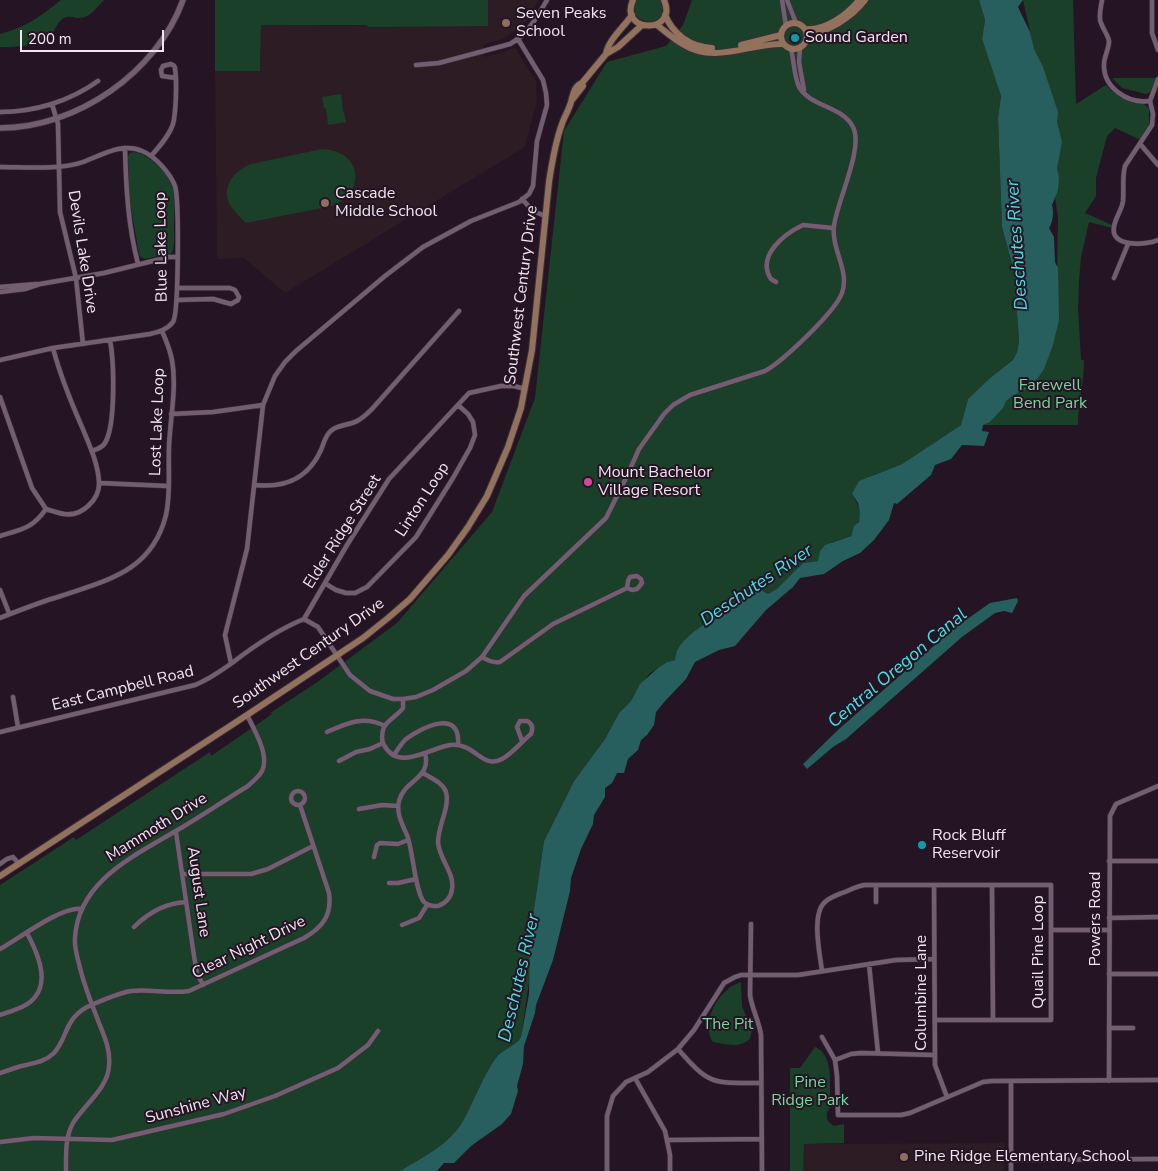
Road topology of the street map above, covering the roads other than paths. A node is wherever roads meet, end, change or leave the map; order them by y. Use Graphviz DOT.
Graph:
graph roads {
  1 [pos="182,0"];
  2 [pos="547,0"];
  3 [pos="632,0"];
  4 [pos="782,0"];
  5 [pos="787,0"];
  6 [pos="859,0"];
  7 [pos="864,0"];
  8 [pos="1102,0"];
  9 [pos="1152,0"];
  10 [pos="666,1"];
  11 [pos="632,15"];
  12 [pos="665,15"];
  13 [pos="796,24"];
  14 [pos="642,25"];
  15 [pos="657,25"];
  16 [pos="786,26"];
  17 [pos="805,28"];
  18 [pos="781,35"];
  19 [pos="807,38"];
  20 [pos="518,39"];
  21 [pos="783,44"];
  22 [pos="800,48"];
  23 [pos="791,49"];
  24 [pos="1158,50"];
  25 [pos="606,54"];
  26 [pos="416,64"];
  27 [pos="176,78"];
  28 [pos="1158,79"];
  29 [pos="98,81"];
  30 [pos="804,92"];
  31 [pos="1150,101"];
  32 [pos="52,104"];
  33 [pos="0,112"];
  34 [pos="57,118"];
  35 [pos="0,128"];
  36 [pos="1141,145"];
  37 [pos="125,148"];
  38 [pos="151,156"];
  39 [pos="1158,164"];
  40 [pos="58,166"];
  41 [pos="0,167"];
  42 [pos="522,199"];
  43 [pos="545,216"];
  44 [pos="833,228"];
  45 [pos="1158,240"];
  46 [pos="1128,244"];
  47 [pos="177,257"];
  48 [pos="138,264"];
  49 [pos="76,278"];
  50 [pos="1114,278"];
  51 [pos="776,282"];
  52 [pos="40,284"];
  53 [pos="0,287"];
  54 [pos="177,288"];
  55 [pos="0,292"];
  56 [pos="177,300"];
  57 [pos="459,311"];
  58 [pos="162,331"];
  59 [pos="110,340"];
  60 [pos="83,344"];
  61 [pos="53,348"];
  62 [pos="0,360"];
  63 [pos="525,389"];
  64 [pos="0,397"];
  65 [pos="263,405"];
  66 [pos="458,405"];
  67 [pos="6,411"];
  68 [pos="0,413"];
  69 [pos="171,414"];
  70 [pos="92,451"];
  71 [pos="99,482"];
  72 [pos="255,485"];
  73 [pos="168,486"];
  74 [pos="46,509"];
  75 [pos="0,536"];
  76 [pos="326,584"];
  77 [pos="627,588"];
  78 [pos="0,590"];
  79 [pos="9,613"];
  80 [pos="0,618"];
  81 [pos="304,619"];
  82 [pos="337,655"];
  83 [pos="482,657"];
  84 [pos="231,663"];
  85 [pos="13,697"];
  86 [pos="403,699"];
  87 [pos="248,715"];
  88 [pos="385,726"];
  89 [pos="18,727"];
  90 [pos="0,732"];
  91 [pos="327,732"];
  92 [pos="522,741"];
  93 [pos="383,743"];
  94 [pos="458,745"];
  95 [pos="425,753"];
  96 [pos="394,755"];
  97 [pos="339,760"];
  98 [pos="423,773"];
  99 [pos="1158,786"];
  100 [pos="300,805"];
  101 [pos="398,806"];
  102 [pos="359,809"];
  103 [pos="176,832"];
  104 [pos="408,840"];
  105 [pos="313,846"];
  106 [pos="374,857"];
  107 [pos="1109,861"];
  108 [pos="1158,861"];
  109 [pos="0,864"];
  110 [pos="19,864"];
  111 [pos="182,874"];
  112 [pos="0,876"];
  113 [pos="416,879"];
  114 [pos="388,883"];
  115 [pos="876,885"];
  116 [pos="934,885"];
  117 [pos="992,885"];
  118 [pos="186,902"];
  119 [pos="876,902"];
  120 [pos="427,904"];
  121 [pos="82,909"];
  122 [pos="1109,918"];
  123 [pos="1158,918"];
  124 [pos="751,924"];
  125 [pos="402,925"];
  126 [pos="134,927"];
  127 [pos="1051,930"];
  128 [pos="1109,930"];
  129 [pos="28,933"];
  130 [pos="0,949"];
  131 [pos="934,959"];
  132 [pos="869,964"];
  133 [pos="822,971"];
  134 [pos="1109,974"];
  135 [pos="1158,974"];
  136 [pos="750,975"];
  137 [pos="203,985"];
  138 [pos="92,1005"];
  139 [pos="0,1015"];
  140 [pos="935,1020"];
  141 [pos="993,1020"];
  142 [pos="1109,1028"];
  143 [pos="1133,1028"];
  144 [pos="378,1031"];
  145 [pos="822,1037"];
  146 [pos="678,1049"];
  147 [pos="878,1053"];
  148 [pos="934,1055"];
  149 [pos="835,1060"];
  150 [pos="0,1073"];
  151 [pos="635,1078"];
  152 [pos="1158,1080"];
  153 [pos="1011,1081"];
  154 [pos="1109,1081"];
  155 [pos="761,1082"];
  156 [pos="947,1097"];
  157 [pos="68,1138"];
  158 [pos="762,1139"];
  159 [pos="668,1140"];
  160 [pos="0,1142"];
  161 [pos="1158,1159"];
  162 [pos="1011,1160"];
  163 [pos="66,1171"];
  164 [pos="607,1171"];
  165 [pos="670,1171"];
  166 [pos="762,1171"];
  167 [pos="1011,1171"];
  1 -- 34 [label="street"];
  2 -- 20 [label="street"];
  3 -- 11 [label="main road"];
  4 -- 16 [label="street"];
  5 -- 13 [label="street"];
  6 -- 17 [label="main road"];
  7 -- 19 [label="main road"];
  8 -- 31 [label="street"];
  9 -- 24 [label="street"];
  10 -- 12 [label="main road"];
  11 -- 14 [label="main road"];
  11 -- 25 [label="main road, Southwest Century Drive"];
  12 -- 15 [label="main road"];
  12 -- 18 [label="main road"];
  13 -- 16 [label="main road"];
  13 -- 17 [label="main road"];
  14 -- 15 [label="main road"];
  14 -- 25 [label="main road, Southwest Century Drive"];
  15 -- 21 [label="main road"];
  16 -- 18 [label="main road"];
  17 -- 19 [label="main road"];
  18 -- 21 [label="main road"];
  19 -- 22 [label="main road"];
  20 -- 26 [label="street"];
  20 -- 42 [label="street"];
  21 -- 23 [label="main road"];
  22 -- 23 [label="main road"];
  22 -- 30 [label="street"];
  23 -- 30 [label="street"];
  25 -- 43 [label="main road, Southwest Century Drive"];
  27 -- 38 [label="street"];
  28 -- 31 [label="street"];
  29 -- 32 [label="street"];
  30 -- 44 [label="street"];
  31 -- 36 [label="street"];
  32 -- 33 [label="street"];
  32 -- 34 [label="street, Devils Lake Drive"];
  34 -- 35 [label="street"];
  34 -- 40 [label="street, Devils Lake Drive"];
  36 -- 39 [label="street"];
  36 -- 46 [label="street"];
  37 -- 38 [label="street, Blue Lake Loop"];
  37 -- 40 [label="street"];
  37 -- 48 [label="street"];
  38 -- 47 [label="street, Blue Lake Loop"];
  40 -- 41 [label="street"];
  40 -- 49 [label="street, Devils Lake Drive"];
  42 -- 43 [label="street"];
  42 -- 65 [label="street"];
  43 -- 63 [label="main road, Southwest Century Drive"];
  44 -- 51 [label="street"];
  44 -- 83 [label="street"];
  45 -- 46 [label="street"];
  46 -- 50 [label="street"];
  47 -- 48 [label="street"];
  47 -- 54 [label="street, Blue Lake Loop"];
  48 -- 49 [label="street"];
  49 -- 52 [label="street"];
  49 -- 60 [label="street, Devils Lake Drive"];
  52 -- 53 [label="street"];
  52 -- 55 [label="street"];
  54 -- 56 [label="street, Blue Lake Loop"];
  54 -- 56 [label="street"];
  56 -- 58 [label="street, Blue Lake Loop"];
  57 -- 72 [label="street"];
  58 -- 59 [label="street"];
  58 -- 69 [label="street, Lost Lake Loop"];
  59 -- 60 [label="street"];
  59 -- 70 [label="street"];
  60 -- 61 [label="street"];
  61 -- 62 [label="street"];
  61 -- 70 [label="street"];
  63 -- 66 [label="street, Elder Ridge Street"];
  63 -- 82 [label="main road, Southwest Century Drive"];
  64 -- 67 [label="street"];
  65 -- 69 [label="street"];
  65 -- 72 [label="street"];
  66 -- 76 [label="street, Elder Ridge Street"];
  66 -- 76 [label="street, Linton Loop"];
  67 -- 68 [label="street"];
  67 -- 74 [label="street"];
  69 -- 73 [label="street, Lost Lake Loop"];
  70 -- 71 [label="street"];
  71 -- 73 [label="street"];
  71 -- 74 [label="street"];
  72 -- 84 [label="street"];
  73 -- 79 [label="street, Lost Lake Loop"];
  74 -- 75 [label="street"];
  76 -- 81 [label="street, Elder Ridge Street"];
  77 -- 83 [label="street"];
  78 -- 79 [label="street"];
  79 -- 80 [label="street, Lost Lake Loop"];
  81 -- 82 [label="street"];
  81 -- 84 [label="street, East Campbell Road"];
  82 -- 86 [label="street"];
  82 -- 87 [label="main road, Southwest Century Drive"];
  83 -- 86 [label="street"];
  84 -- 89 [label="street, East Campbell Road"];
  85 -- 89 [label="street"];
  86 -- 88 [label="street"];
  87 -- 103 [label="street, Mammoth Drive"];
  87 -- 110 [label="main road, Southwest Century Drive"];
  88 -- 91 [label="street"];
  88 -- 93 [label="street"];
  89 -- 90 [label="street, East Campbell Road"];
  92 -- 92 [label="street"];
  92 -- 94 [label="street"];
  93 -- 96 [label="street"];
  93 -- 97 [label="street"];
  94 -- 95 [label="street"];
  94 -- 96 [label="street"];
  95 -- 96 [label="street"];
  95 -- 98 [label="street"];
  98 -- 101 [label="street"];
  98 -- 120 [label="street"];
  99 -- 107 [label="street, Powers Road"];
  100 -- 105 [label="street, Clear Night Drive"];
  101 -- 102 [label="street"];
  101 -- 104 [label="street"];
  103 -- 111 [label="street, August Lane"];
  103 -- 121 [label="street, Mammoth Drive"];
  104 -- 106 [label="street"];
  104 -- 113 [label="street"];
  105 -- 111 [label="street"];
  105 -- 137 [label="street, Clear Night Drive"];
  107 -- 108 [label="street"];
  107 -- 122 [label="street, Powers Road"];
  109 -- 110 [label="street"];
  110 -- 112 [label="main road, Southwest Century Drive"];
  111 -- 118 [label="street, August Lane"];
  113 -- 114 [label="street"];
  113 -- 120 [label="street"];
  115 -- 116 [label="street, Quail Pine Loop"];
  115 -- 119 [label="street"];
  115 -- 133 [label="street, Quail Pine Loop"];
  116 -- 117 [label="street, Quail Pine Loop"];
  116 -- 131 [label="street, Columbine Lane"];
  117 -- 127 [label="street, Quail Pine Loop"];
  117 -- 141 [label="street"];
  118 -- 126 [label="street"];
  118 -- 137 [label="street, August Lane"];
  120 -- 125 [label="street"];
  121 -- 129 [label="street"];
  121 -- 138 [label="street, Mammoth Drive"];
  122 -- 123 [label="street"];
  122 -- 128 [label="street, Powers Road"];
  124 -- 136 [label="street"];
  127 -- 128 [label="street"];
  127 -- 141 [label="street, Quail Pine Loop"];
  128 -- 134 [label="street, Powers Road"];
  129 -- 130 [label="street"];
  129 -- 139 [label="street"];
  131 -- 132 [label="street"];
  131 -- 140 [label="street, Columbine Lane"];
  132 -- 133 [label="street"];
  132 -- 147 [label="street"];
  133 -- 136 [label="street"];
  134 -- 135 [label="street"];
  134 -- 142 [label="street, Powers Road"];
  136 -- 146 [label="street"];
  136 -- 155 [label="street"];
  137 -- 138 [label="street, Clear Night Drive"];
  138 -- 150 [label="street, Clear Night Drive"];
  138 -- 157 [label="street, Mammoth Drive"];
  140 -- 141 [label="street, Quail Pine Loop"];
  140 -- 148 [label="street, Columbine Lane"];
  142 -- 143 [label="street"];
  142 -- 154 [label="street, Powers Road"];
  144 -- 157 [label="street, Sunshine Way"];
  145 -- 149 [label="street"];
  146 -- 151 [label="street"];
  146 -- 155 [label="street"];
  147 -- 148 [label="street"];
  147 -- 149 [label="street"];
  148 -- 156 [label="street, Columbine Lane"];
  149 -- 156 [label="street"];
  151 -- 159 [label="street"];
  151 -- 164 [label="street"];
  152 -- 154 [label="street"];
  153 -- 154 [label="street"];
  153 -- 156 [label="street"];
  153 -- 162 [label="street"];
  155 -- 158 [label="street"];
  157 -- 160 [label="street, Sunshine Way"];
  157 -- 163 [label="street, Mammoth Drive"];
  158 -- 159 [label="street"];
  158 -- 166 [label="street"];
  159 -- 165 [label="street"];
  161 -- 162 [label="street"];
  162 -- 167 [label="street"];
}
